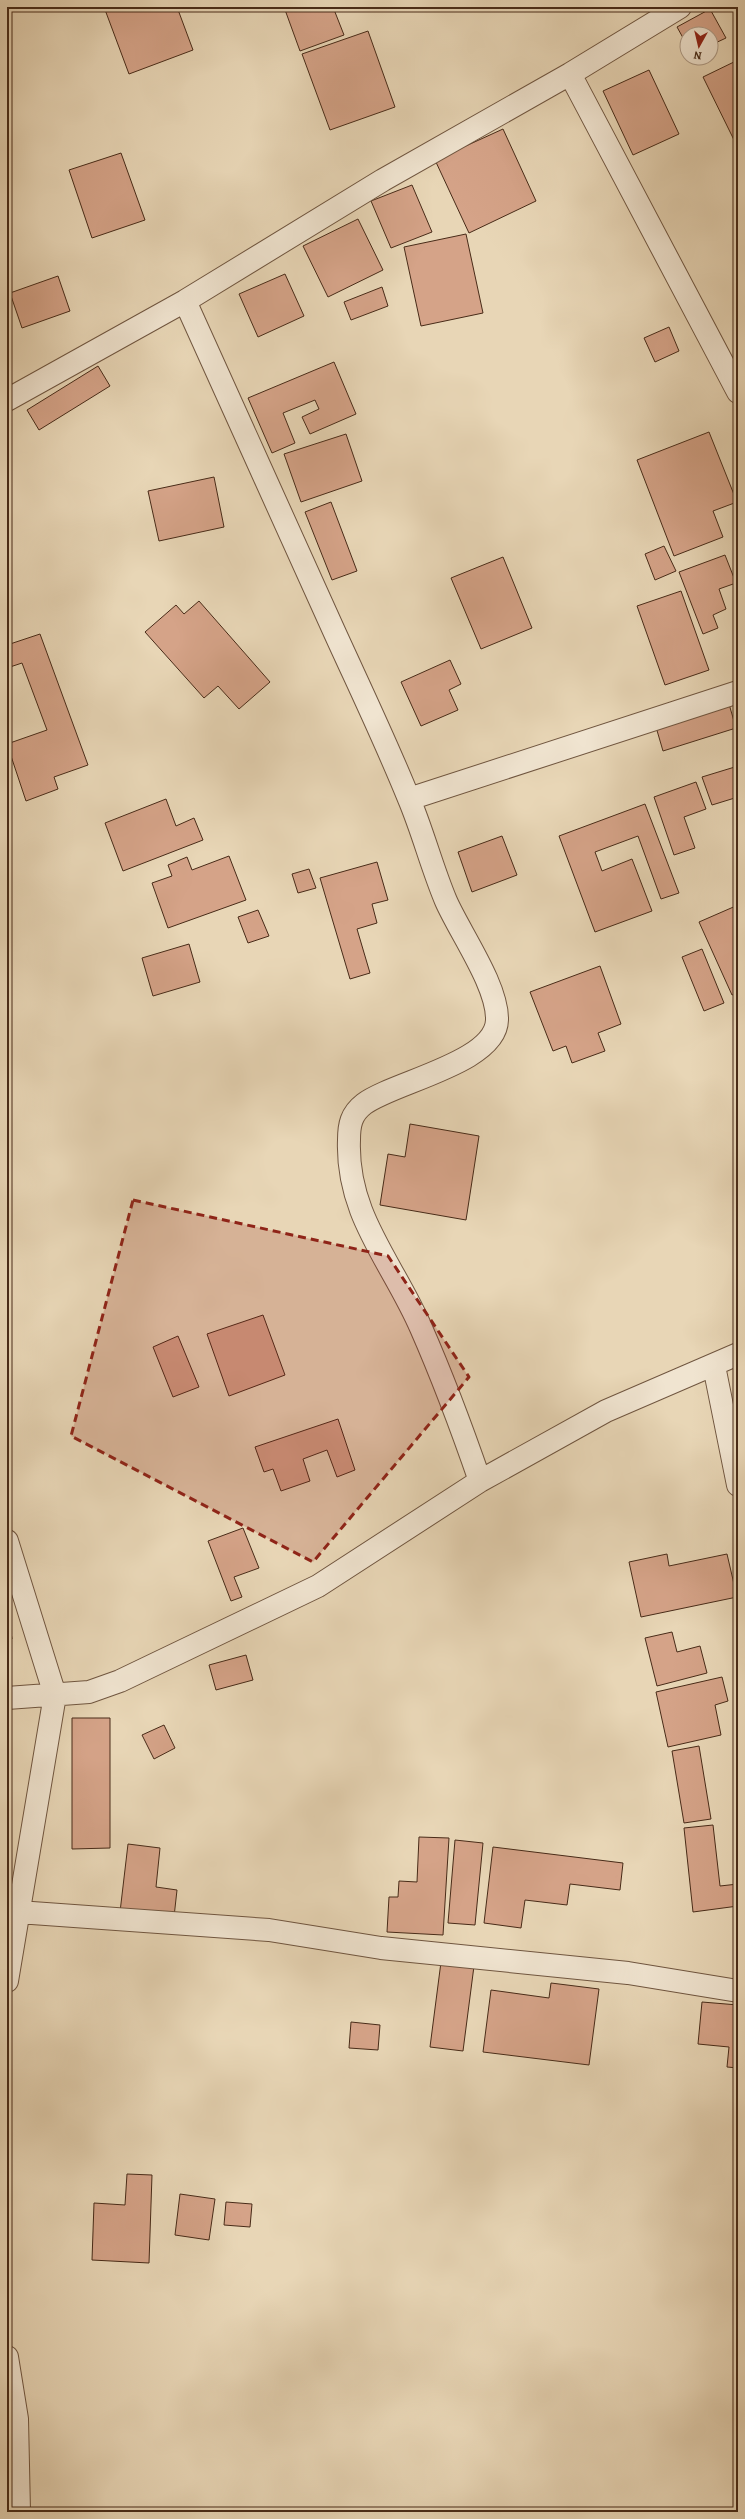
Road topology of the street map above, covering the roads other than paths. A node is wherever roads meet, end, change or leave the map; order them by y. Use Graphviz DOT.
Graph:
graph roads {
  1 [pos="680,7"];
  2 [pos="570,74"];
  3 [pos="186,301"];
  4 [pos="738,392"];
  5 [pos="7,400"];
  6 [pos="738,692"];
  7 [pos="409,799"];
  8 [pos="738,1354"];
  9 [pos="714,1366"];
  10 [pos="480,1481"];
  11 [pos="738,1485"];
  12 [pos="7,1541"];
  13 [pos="55,1695"];
  14 [pos="7,1698"];
  15 [pos="18,1912"];
  16 [pos="7,1981"];
  17 [pos="738,1991"];
  18 [pos="7,2357"];
  19 [pos="19,2512"];
  1 -- 2 [label="street"];
  2 -- 3 [label="street"];
  2 -- 4 [label="street"];
  3 -- 5 [label="street"];
  3 -- 7 [label="street"];
  6 -- 7 [label="street"];
  7 -- 10 [label="street"];
  8 -- 9 [label="street"];
  9 -- 10 [label="street"];
  9 -- 11 [label="street"];
  10 -- 13 [label="street"];
  12 -- 13 [label="street"];
  13 -- 14 [label="street"];
  13 -- 15 [label="street"];
  15 -- 16 [label="street"];
  15 -- 17 [label="street"];
  18 -- 19 [label="street"];
}
